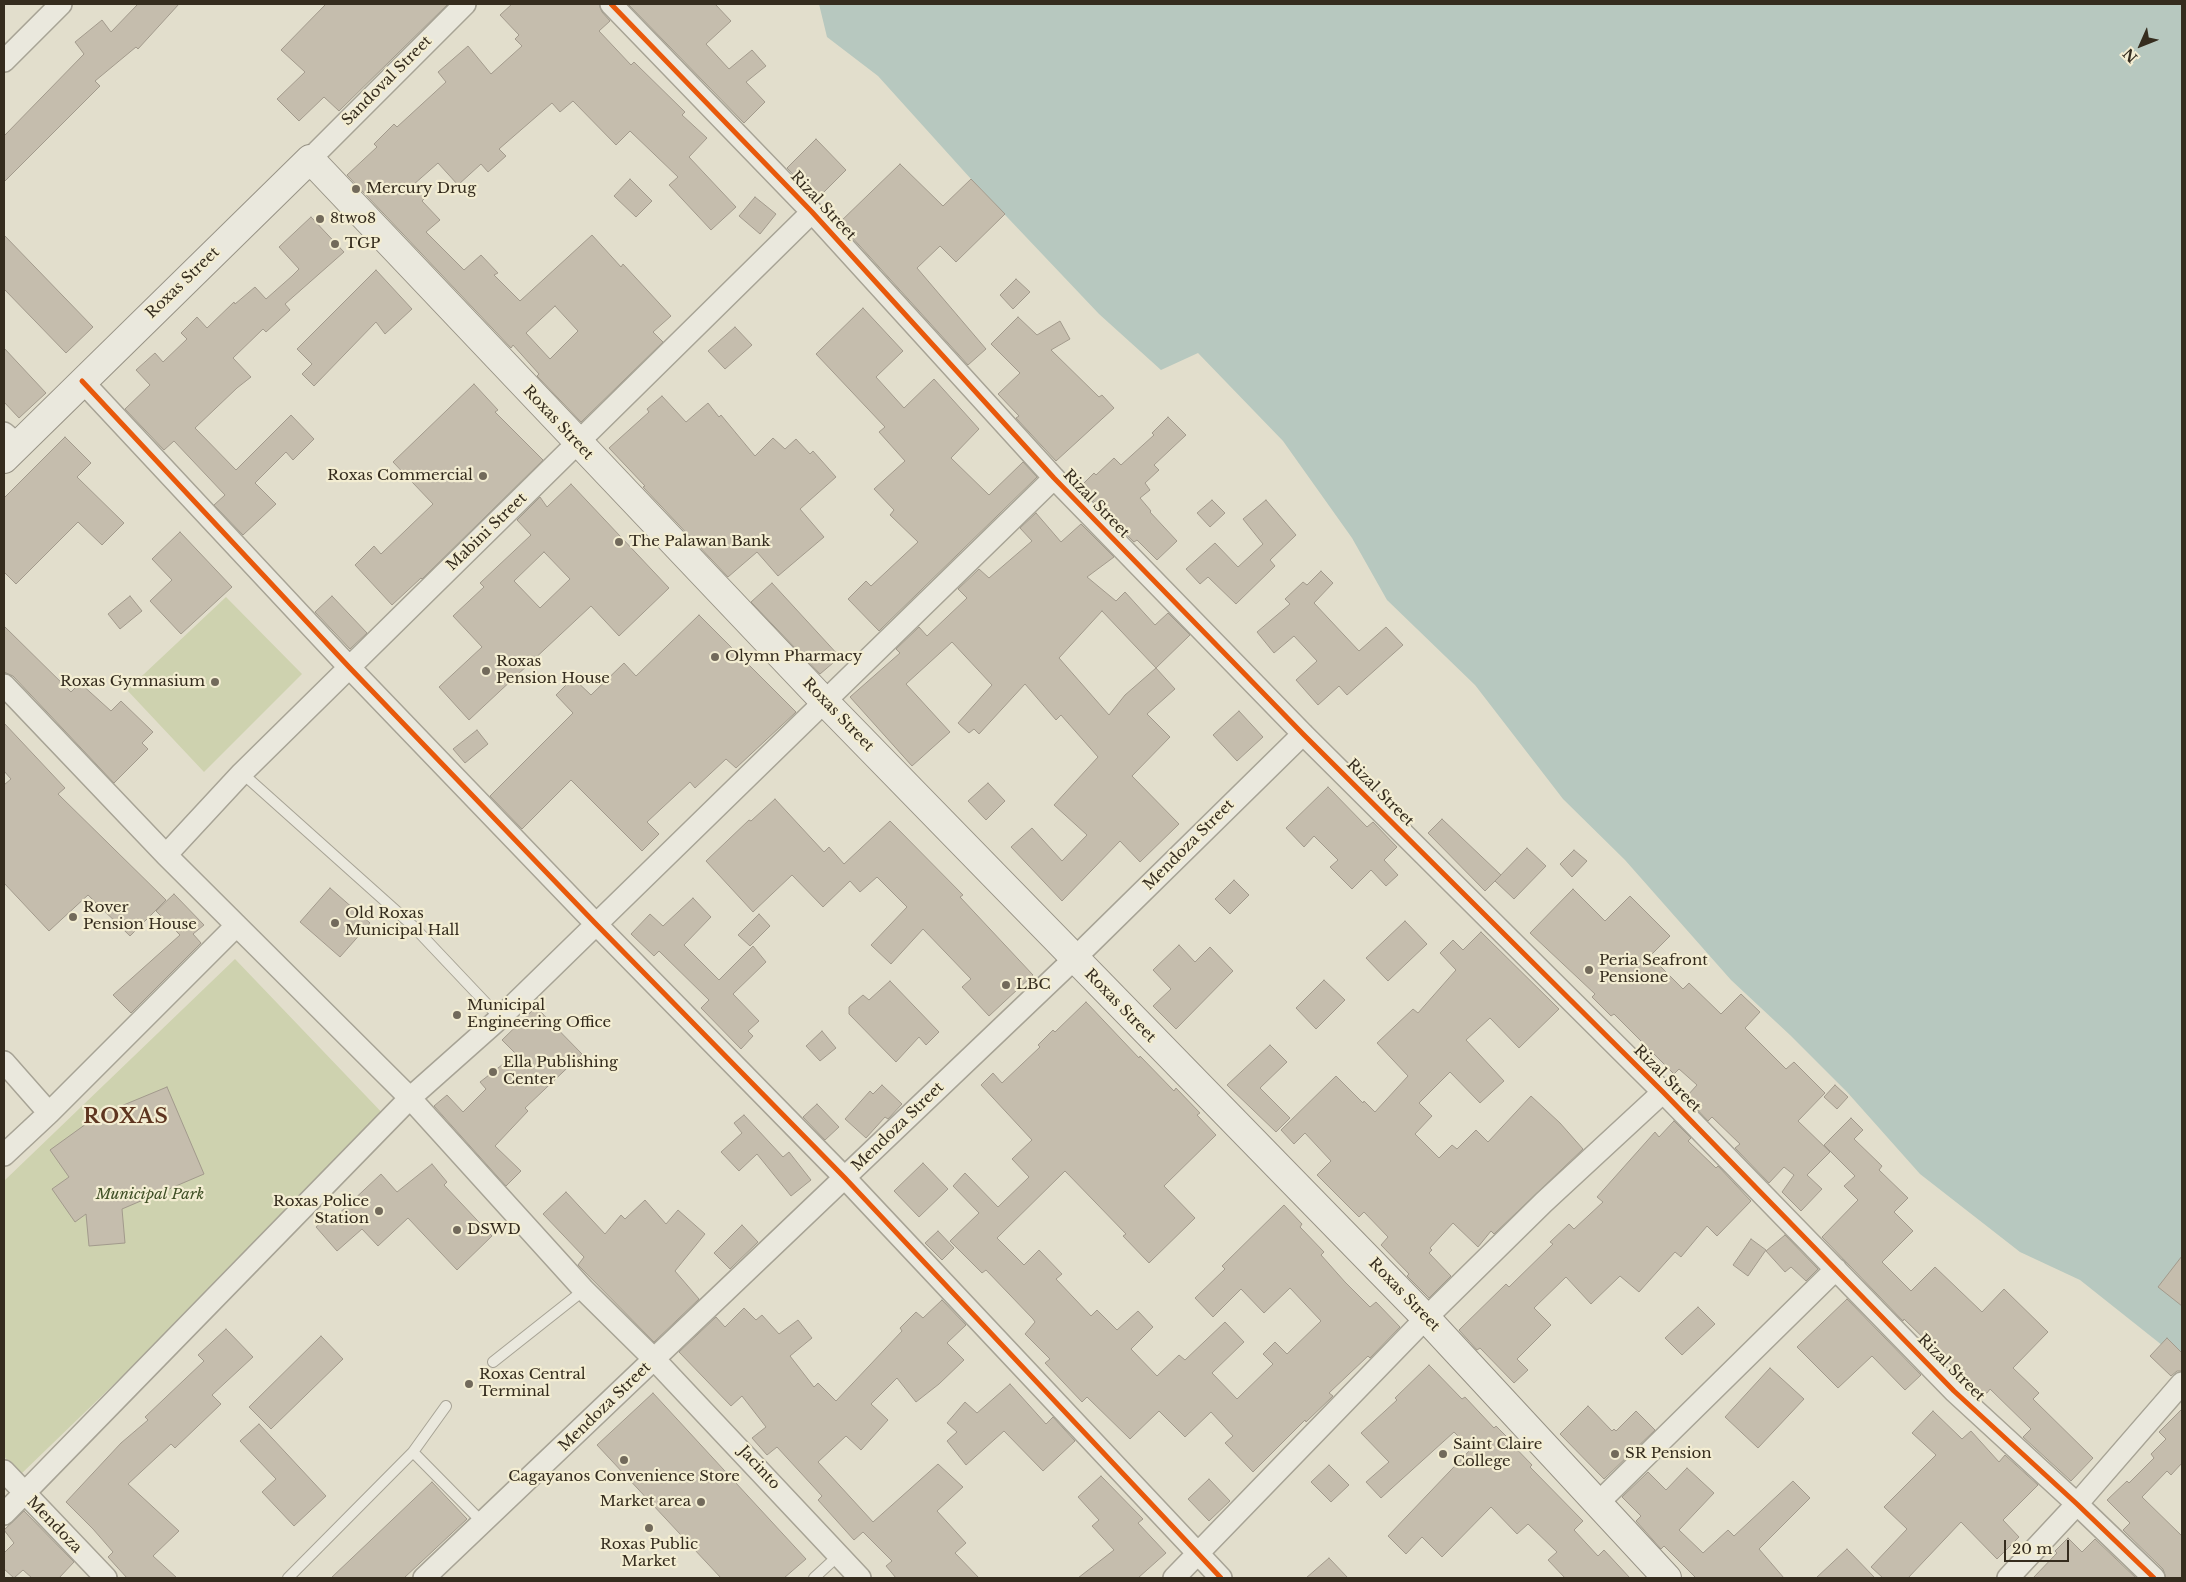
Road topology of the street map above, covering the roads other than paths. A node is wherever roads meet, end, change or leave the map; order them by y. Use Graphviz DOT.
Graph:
graph roads {
  1 [pos="61,4"];
  2 [pos="465,4"];
  3 [pos="610,4"];
  4 [pos="4,61"];
  5 [pos="310,159"];
  6 [pos="812,212"];
  7 [pos="82,381"];
  8 [pos="578,443"];
  9 [pos="9,446"];
  10 [pos="1054,478"];
  11 [pos="349,667"];
  12 [pos="4,685"];
  13 [pos="825,702"];
  14 [pos="1302,734"];
  15 [pos="242,774"];
  16 [pos="166,856"];
  17 [pos="595,923"];
  18 [pos="236,926"];
  19 [pos="1074,958"];
  20 [pos="500,1018"];
  21 [pos="4,1062"];
  22 [pos="1663,1092"];
  23 [pos="410,1098"];
  24 [pos="49,1113"];
  25 [pos="4,1155"];
  26 [pos="845,1178"];
  27 [pos="1836,1269"];
  28 [pos="584,1290"];
  29 [pos="1426,1318"];
  30 [pos="656,1360"];
  31 [pos="493,1362"];
  32 [pos="2182,1383"];
  33 [pos="446,1406"];
  34 [pos="413,1452"];
  35 [pos="4,1471"];
  36 [pos="24,1494"];
  37 [pos="1598,1503"];
  38 [pos="2077,1504"];
  39 [pos="4,1514"];
  40 [pos="484,1523"];
  41 [pos="840,1554"];
  42 [pos="1197,1556"];
  43 [pos="106,1578"];
  44 [pos="288,1578"];
  45 [pos="424,1578"];
  46 [pos="814,1578"];
  47 [pos="860,1578"];
  48 [pos="1174,1578"];
  49 [pos="1220,1578"];
  50 [pos="1667,1578"];
  51 [pos="2008,1578"];
  52 [pos="2154,1578"];
  1 -- 4 [label="street"];
  2 -- 5 [label="street, Sandoval Street"];
  3 -- 6 [label="street, Rizal Street"];
  5 -- 7 [label="main road, Roxas Street"];
  5 -- 8 [label="main road, Roxas Street"];
  6 -- 8 [label="street, Mabini Street"];
  6 -- 10 [label="street, Rizal Street"];
  7 -- 9 [label="main road, Roxas Street"];
  7 -- 11 [label="street"];
  8 -- 11 [label="street, Mabini Street"];
  8 -- 13 [label="main road, Roxas Street"];
  10 -- 13 [label="street"];
  10 -- 14 [label="street, Rizal Street"];
  11 -- 15 [label="street, Mabini Street"];
  11 -- 17 [label="street"];
  12 -- 16 [label="street, Jacinto"];
  13 -- 17 [label="street"];
  13 -- 19 [label="main road, Roxas Street"];
  14 -- 19 [label="street, Mendoza Street"];
  14 -- 22 [label="street, Rizal Street"];
  15 -- 16 [label="street, Mabini Street"];
  15 -- 20 [label="lane"];
  16 -- 18 [label="street, Jacinto"];
  17 -- 20 [label="street"];
  17 -- 26 [label="street"];
  18 -- 23 [label="street, Jacinto"];
  18 -- 24 [label="street"];
  19 -- 26 [label="street, Mendoza Street"];
  19 -- 29 [label="main road, Roxas Street"];
  20 -- 23 [label="street"];
  21 -- 24 [label="street"];
  22 -- 27 [label="street, Rizal Street"];
  22 -- 29 [label="street"];
  23 -- 28 [label="street, Jacinto"];
  23 -- 36 [label="street"];
  24 -- 25 [label="street"];
  26 -- 30 [label="street, Mendoza Street"];
  26 -- 42 [label="street"];
  27 -- 37 [label="street"];
  27 -- 38 [label="street, Rizal Street"];
  28 -- 30 [label="street, Jacinto"];
  28 -- 31 [label="lane"];
  29 -- 37 [label="main road, Roxas Street"];
  29 -- 42 [label="street"];
  30 -- 40 [label="street, Mendoza Street"];
  30 -- 41 [label="street, Jacinto"];
  32 -- 38 [label="street"];
  33 -- 34 [label="lane"];
  34 -- 40 [label="lane"];
  34 -- 44 [label="lane"];
  35 -- 36 [label="street, Mendoza"];
  36 -- 39 [label="street"];
  36 -- 43 [label="street, Mendoza"];
  37 -- 50 [label="main road, Roxas Street"];
  38 -- 51 [label="street"];
  38 -- 52 [label="street, Rizal Street"];
  40 -- 45 [label="street, Mendoza Street"];
  41 -- 46 [label="lane"];
  41 -- 47 [label="street, Jacinto"];
  42 -- 48 [label="street"];
  42 -- 49 [label="street"];
}
